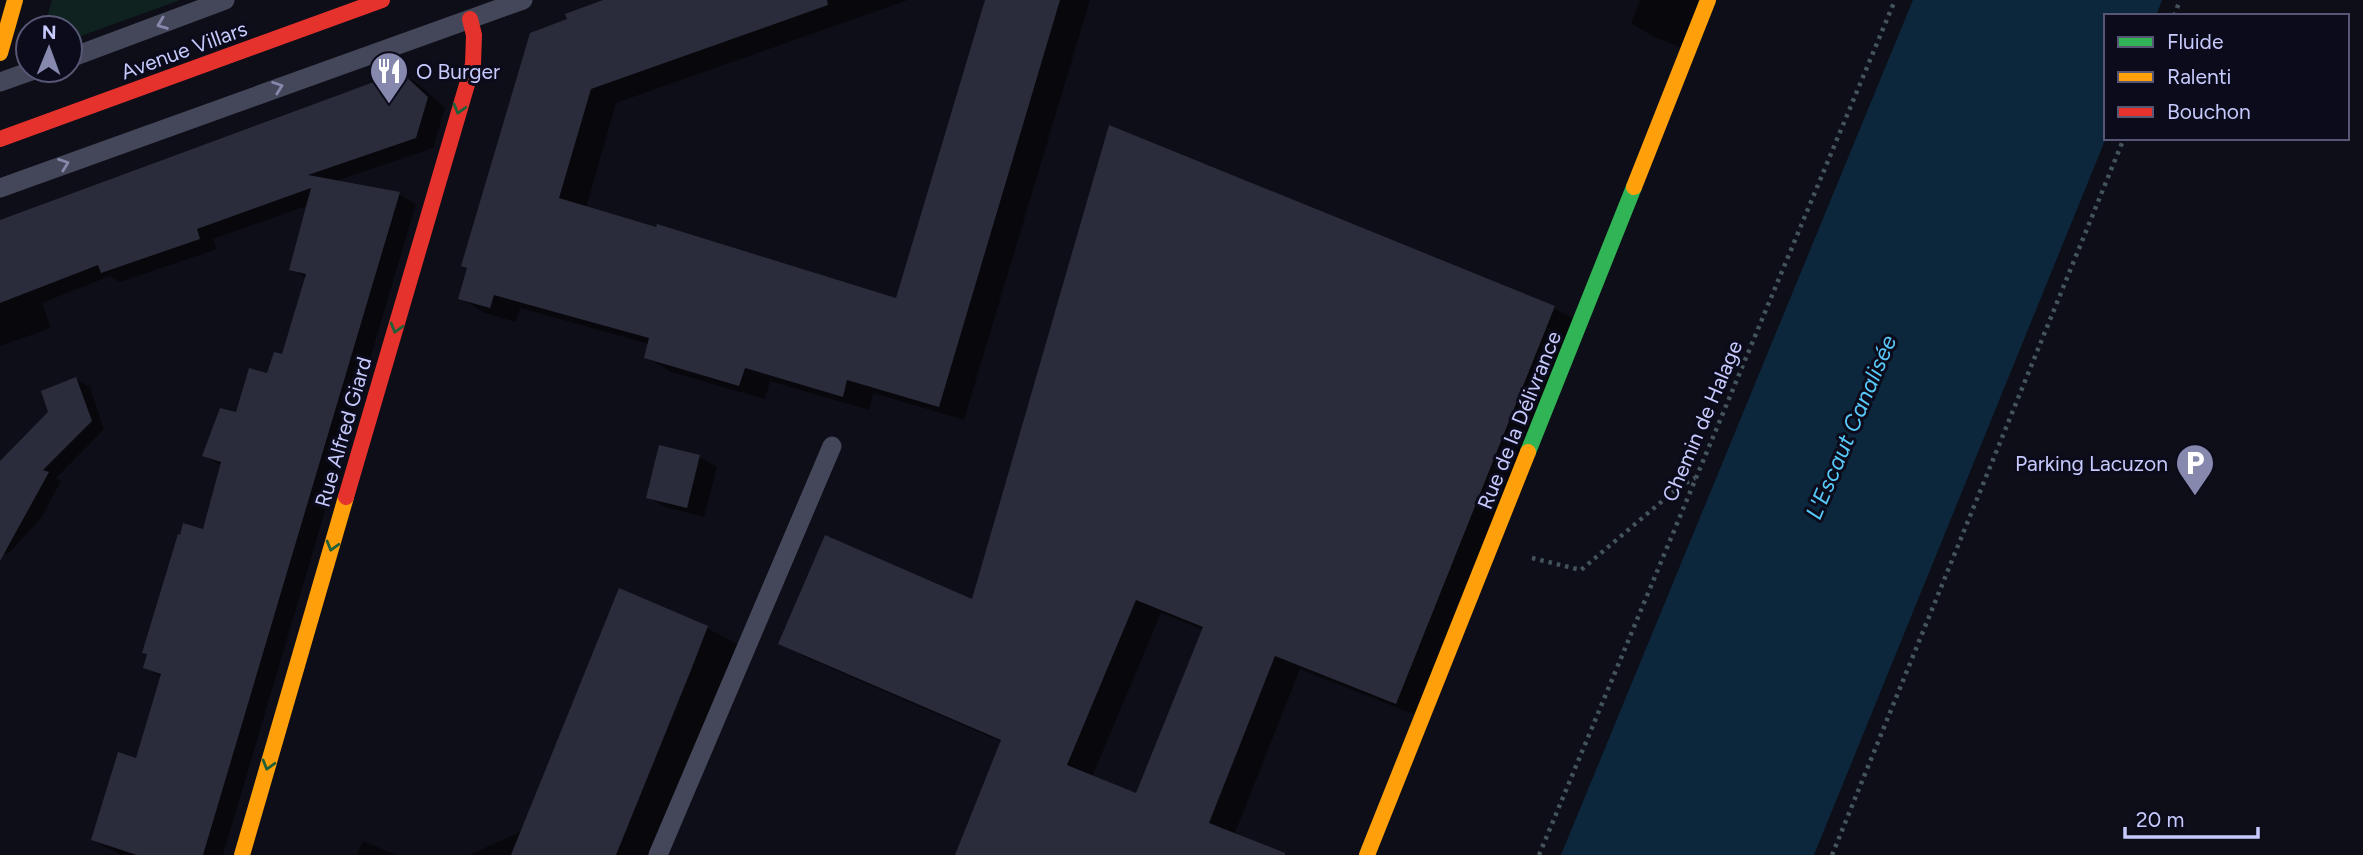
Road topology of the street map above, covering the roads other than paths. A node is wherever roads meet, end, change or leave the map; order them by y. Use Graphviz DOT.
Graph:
graph roads {
  1 [pos="15,0"];
  2 [pos="226,0"];
  3 [pos="382,0"];
  4 [pos="523,0"];
  5 [pos="1708,0"];
  6 [pos="470,19"];
  7 [pos="0,53"];
  8 [pos="84,53"];
  9 [pos="0,139"];
  10 [pos="0,188"];
  11 [pos="832,446"];
  12 [pos="242,855"];
  13 [pos="658,855"];
  14 [pos="1367,855"];
  1 -- 7 [label="street"];
  2 -- 8 [label="lane, one-way"];
  3 -- 9 [label="street, Avenue Villars"];
  4 -- 6 [label="lane"];
  5 -- 14 [label="street, Rue de la Délivrance"];
  10 -- 6 [label="lane, one-way"];
  6 -- 12 [label="street, Rue Alfred Giard, one-way"];
  11 -- 13 [label="lane"];
}
